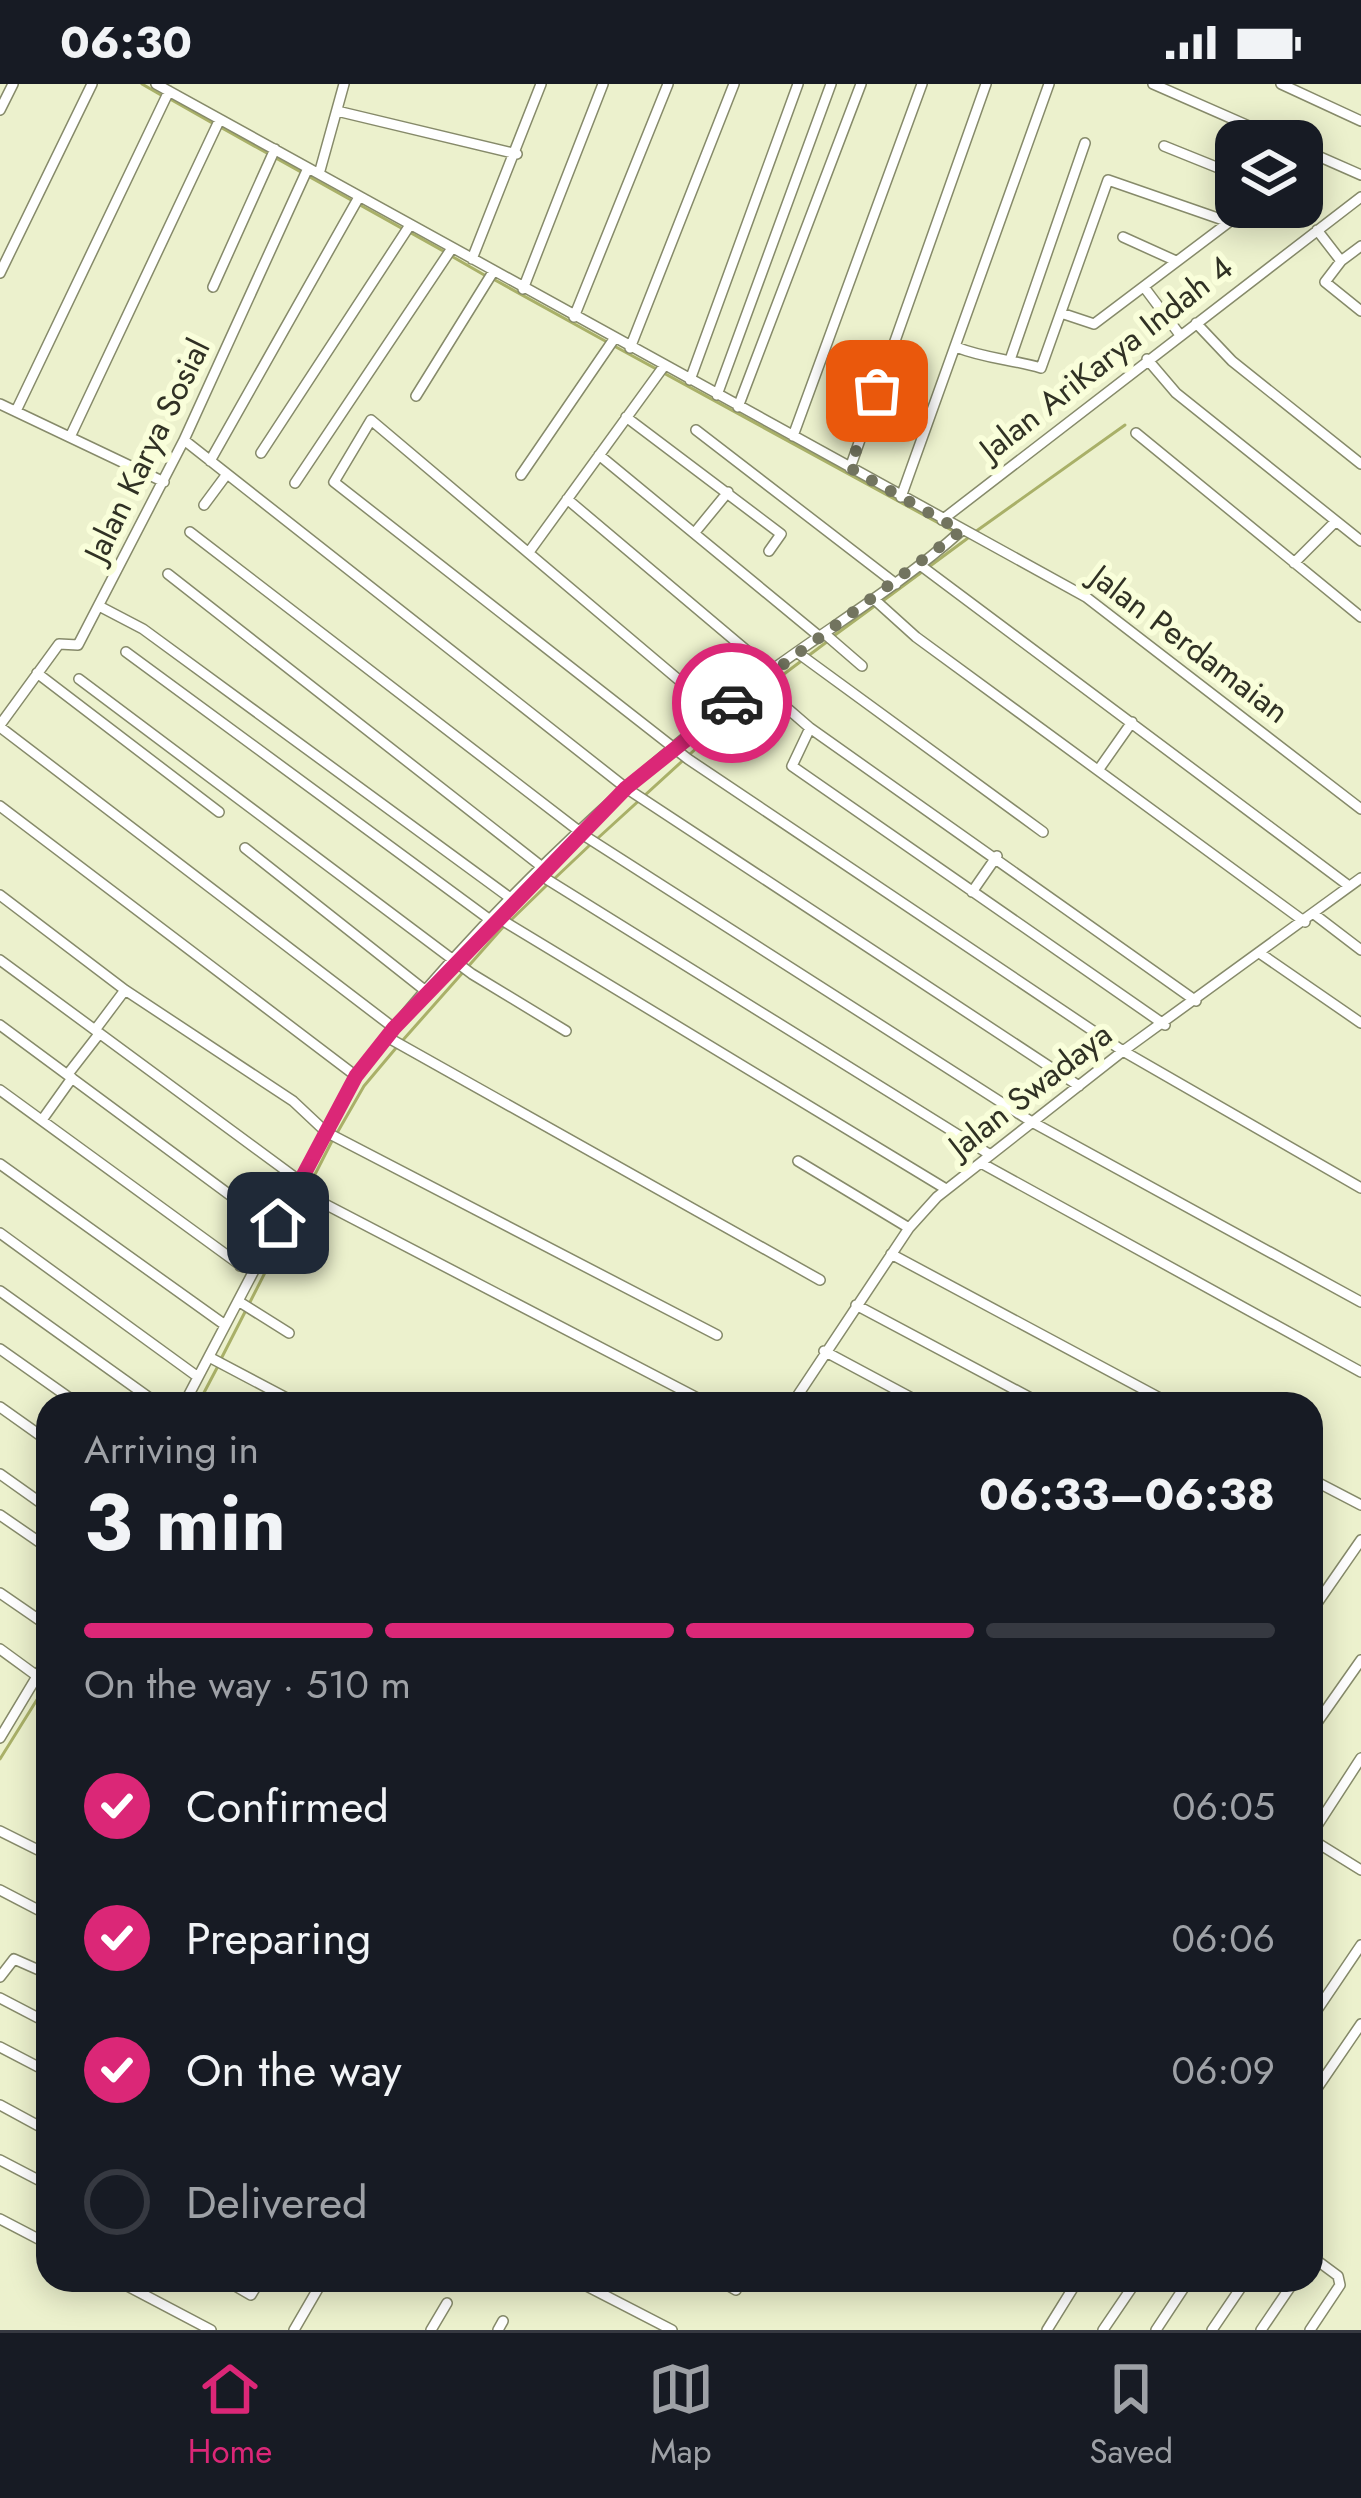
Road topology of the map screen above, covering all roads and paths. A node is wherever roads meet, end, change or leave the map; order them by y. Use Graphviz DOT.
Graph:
graph roads {
  1 [pos="13,84"];
  2 [pos="92,84"];
  3 [pos="156,84"];
  4 [pos="184,84"];
  5 [pos="344,84"];
  6 [pos="526,84"];
  7 [pos="603,84"];
  8 [pos="668,84"];
  9 [pos="734,84"];
  10 [pos="798,84"];
  11 [pos="831,84"];
  12 [pos="861,84"];
  13 [pos="922,84"];
  14 [pos="986,84"];
  15 [pos="1049,84"];
  16 [pos="1153,84"];
  17 [pos="1281,84"];
  18 [pos="541,86"];
  19 [pos="174,94"];
  20 [pos="0,110"];
  21 [pos="338,111"];
  22 [pos="1235,120"];
  23 [pos="219,121"];
  24 [pos="1361,121"];
  25 [pos="1084,143"];
  26 [pos="1164,146"];
  27 [pos="275,149"];
  28 [pos="517,154"];
  29 [pos="1323,158"];
  30 [pos="1215,167"];
  31 [pos="314,171"];
  32 [pos="1361,175"];
  33 [pos="359,197"];
  34 [pos="1361,197"];
  35 [pos="1215,218"];
  36 [pos="1221,228"];
  37 [pos="408,229"];
  38 [pos="1317,230"];
  39 [pos="1123,237"];
  40 [pos="1361,246"];
  41 [pos="452,248"];
  42 [pos="472,259"];
  43 [pos="1176,261"];
  44 [pos="1341,261"];
  45 [pos="494,272"];
  46 [pos="0,273"];
  47 [pos="1144,286"];
  48 [pos="212,287"];
  49 [pos="524,289"];
  50 [pos="1361,311"];
  51 [pos="1061,313"];
  52 [pos="574,317"];
  53 [pos="1196,323"];
  54 [pos="1180,335"];
  55 [pos="614,339"];
  56 [pos="956,347"];
  57 [pos="630,348"];
  58 [pos="1011,357"];
  59 [pos="1147,358"];
  60 [pos="664,366"];
  61 [pos="690,380"];
  62 [pos="717,395"];
  63 [pos="416,397"];
  64 [pos="0,404"];
  65 [pos="347,404"];
  66 [pos="739,406"];
  67 [pos="16,411"];
  68 [pos="626,416"];
  69 [pos="371,419"];
  70 [pos="696,430"];
  71 [pos="1136,433"];
  72 [pos="793,436"];
  73 [pos="70,437"];
  74 [pos="184,440"];
  75 [pos="261,453"];
  76 [pos="599,455"];
  77 [pos="210,461"];
  78 [pos="1361,464"];
  79 [pos="850,468"];
  80 [pos="227,474"];
  81 [pos="521,475"];
  82 [pos="164,482"];
  83 [pos="295,483"];
  84 [pos="728,492"];
  85 [pos="901,497"];
  86 [pos="567,499"];
  87 [pos="205,505"];
  88 [pos="1361,519"];
  89 [pos="942,520"];
  90 [pos="1336,521"];
  91 [pos="697,531"];
  92 [pos="190,532"];
  93 [pos="1349,532"];
  94 [pos="959,533"];
  95 [pos="1361,541"];
  96 [pos="769,551"];
  97 [pos="530,552"];
  98 [pos="1294,563"];
  99 [pos="924,569"];
  100 [pos="168,574"];
  101 [pos="896,584"];
  102 [pos="878,604"];
  103 [pos="98,606"];
  104 [pos="1361,617"];
  105 [pos="822,635"];
  106 [pos="126,652"];
  107 [pos="802,656"];
  108 [pos="862,666"];
  109 [pos="771,670"];
  110 [pos="38,674"];
  111 [pos="79,679"];
  112 [pos="762,687"];
  113 [pos="724,718"];
  114 [pos="1132,722"];
  115 [pos="0,726"];
  116 [pos="810,728"];
  117 [pos="751,741"];
  118 [pos="682,754"];
  119 [pos="1099,769"];
  120 [pos="629,790"];
  121 [pos="0,806"];
  122 [pos="1361,809"];
  123 [pos="219,812"];
  124 [pos="1043,832"];
  125 [pos="585,836"];
  126 [pos="245,848"];
  127 [pos="997,856"];
  128 [pos="544,874"];
  129 [pos="1361,878"];
  130 [pos="1349,886"];
  131 [pos="972,892"];
  132 [pos="0,895"];
  133 [pos="513,900"];
  134 [pos="1310,918"];
  135 [pos="498,921"];
  136 [pos="1361,950"];
  137 [pos="1262,954"];
  138 [pos="0,960"];
  139 [pos="464,967"];
  140 [pos="125,990"];
  141 [pos="427,992"];
  142 [pos="1196,1001"];
  143 [pos="1361,1023"];
  144 [pos="0,1025"];
  145 [pos="1165,1025"];
  146 [pos="566,1031"];
  147 [pos="97,1032"];
  148 [pos="391,1035"];
  149 [pos="1123,1051"];
  150 [pos="70,1076"];
  151 [pos="356,1076"];
  152 [pos="1079,1087"];
  153 [pos="0,1090"];
  154 [pos="42,1120"];
  155 [pos="1032,1123"];
  156 [pos="332,1136"];
  157 [pos="985,1158"];
  158 [pos="798,1161"];
  159 [pos="0,1164"];
  160 [pos="1361,1188"];
  161 [pos="946,1189"];
  162 [pos="301,1191"];
  163 [pos="909,1228"];
  164 [pos="0,1233"];
  165 [pos="891,1254"];
  166 [pos="240,1265"];
  167 [pos="252,1274"];
  168 [pos="820,1280"];
  169 [pos="0,1291"];
  170 [pos="1361,1302"];
  171 [pos="243,1304"];
  172 [pos="856,1305"];
  173 [pos="225,1325"];
  174 [pos="289,1333"];
  175 [pos="717,1335"];
  176 [pos="0,1349"];
  177 [pos="824,1352"];
  178 [pos="215,1361"];
  179 [pos="1361,1372"];
  180 [pos="198,1377"];
  181 [pos="60,1392"];
  182 [pos="141,1392"];
  183 [pos="190,1392"];
  184 [pos="275,1392"];
  185 [pos="686,1392"];
  186 [pos="799,1392"];
  187 [pos="899,1392"];
  188 [pos="1019,1392"];
  189 [pos="1149,1392"];
  190 [pos="0,1407"];
  191 [pos="36,1432"];
  192 [pos="0,1474"];
  193 [pos="1323,1485"];
  194 [pos="36,1500"];
  195 [pos="1361,1505"];
  196 [pos="0,1515"];
  197 [pos="36,1540"];
  198 [pos="1361,1540"];
  199 [pos="0,1593"];
  200 [pos="1323,1595"];
  201 [pos="36,1618"];
  202 [pos="0,1649"];
  203 [pos="1361,1660"];
  204 [pos="36,1675"];
  205 [pos="36,1678"];
  206 [pos="1323,1714"];
  207 [pos="0,1738"];
  208 [pos="1361,1758"];
  209 [pos="1323,1818"];
  210 [pos="0,1831"];
  211 [pos="1323,1845"];
  212 [pos="36,1849"];
  213 [pos="1361,1870"];
  214 [pos="0,1890"];
  215 [pos="36,1909"];
  216 [pos="1361,1945"];
  217 [pos="36,1968"];
  218 [pos="1,1972"];
  219 [pos="0,1998"];
  220 [pos="1323,2002"];
  221 [pos="36,2017"];
  222 [pos="1361,2024"];
  223 [pos="0,2047"];
  224 [pos="36,2066"];
  225 [pos="1323,2079"];
  226 [pos="0,2105"];
  227 [pos="36,2124"];
  228 [pos="0,2160"];
  229 [pos="36,2179"];
  230 [pos="0,2219"];
  231 [pos="36,2238"];
  232 [pos="1323,2265"];
  233 [pos="139,2292"];
  234 [pos="316,2292"];
  235 [pos="598,2292"];
  236 [pos="1071,2292"];
  237 [pos="1129,2292"];
  238 [pos="1181,2292"];
  239 [pos="1238,2292"];
  240 [pos="1287,2292"];
  241 [pos="447,2303"];
  242 [pos="211,2330"];
  243 [pos="294,2330"];
  244 [pos="431,2330"];
  245 [pos="672,2330"];
  246 [pos="1047,2330"];
  247 [pos="1103,2330"];
  248 [pos="1156,2330"];
  249 [pos="1212,2330"];
  250 [pos="1261,2330"];
  251 [pos="1310,2330"];
  1 -- 20 [label="street"];
  2 -- 46 [label="street"];
  3 -- 19 [label="street, Jalan Perdamaian"];
  4 -- 19 [label="street"];
  5 -- 21 [label="street, Jalan Karya Sosial"];
  6 -- 18 [label="street"];
  7 -- 49 [label="street"];
  8 -- 52 [label="street"];
  9 -- 57 [label="street"];
  10 -- 61 [label="street"];
  11 -- 62 [label="street"];
  12 -- 66 [label="street"];
  13 -- 72 [label="street"];
  14 -- 79 [label="street"];
  15 -- 56 [label="street"];
  16 -- 22 [label="street"];
  17 -- 24 [label="street"];
  18 -- 28 [label="street"];
  19 -- 23 [label="street, Jalan Perdamaian"];
  19 -- 67 [label="street"];
  21 -- 28 [label="street"];
  21 -- 31 [label="street, Jalan Karya Sosial"];
  23 -- 27 [label="street, Jalan Perdamaian"];
  23 -- 73 [label="street"];
  25 -- 58 [label="street"];
  26 -- 30 [label="street"];
  27 -- 31 [label="street, Jalan Perdamaian"];
  27 -- 48 [label="street"];
  28 -- 42 [label="street"];
  29 -- 32 [label="street"];
  31 -- 33 [label="street, Jalan Perdamaian"];
  31 -- 74 [label="street, Jalan Karya Sosial"];
  33 -- 37 [label="street, Jalan Perdamaian"];
  33 -- 77 [label="street"];
  34 -- 38 [label="street, Jalan AriKarya Indah 4"];
  35 -- 51 [label="street"];
  36 -- 43 [label="street"];
  37 -- 41 [label="street, Jalan Perdamaian"];
  37 -- 75 [label="street"];
  38 -- 44 [label="street"];
  38 -- 53 [label="street, Jalan AriKarya Indah 4"];
  39 -- 43 [label="street"];
  40 -- 44 [label="street"];
  41 -- 42 [label="street, Jalan Perdamaian"];
  41 -- 65 [label="street"];
  42 -- 45 [label="street, Jalan Perdamaian"];
  43 -- 47 [label="street"];
  44 -- 50 [label="street"];
  45 -- 49 [label="street, Jalan Perdamaian"];
  45 -- 63 [label="street"];
  47 -- 51 [label="street"];
  47 -- 54 [label="street"];
  49 -- 52 [label="street, Jalan Perdamaian"];
  51 -- 58 [label="street"];
  52 -- 55 [label="street, Jalan Perdamaian"];
  53 -- 54 [label="street, Jalan AriKarya Indah 4"];
  53 -- 78 [label="street"];
  54 -- 59 [label="street, Jalan AriKarya Indah 4"];
  55 -- 57 [label="street, Jalan Perdamaian"];
  55 -- 81 [label="street"];
  56 -- 58 [label="street"];
  56 -- 85 [label="street"];
  57 -- 60 [label="street, Jalan Perdamaian"];
  59 -- 89 [label="street, Jalan AriKarya Indah 4"];
  59 -- 90 [label="street"];
  60 -- 61 [label="street, Jalan Perdamaian"];
  60 -- 68 [label="street"];
  61 -- 62 [label="street, Jalan Perdamaian"];
  62 -- 66 [label="street, Jalan Perdamaian"];
  64 -- 67 [label="street"];
  65 -- 69 [label="street"];
  65 -- 83 [label="street"];
  66 -- 72 [label="street, Jalan Perdamaian"];
  67 -- 73 [label="street"];
  68 -- 76 [label="street"];
  68 -- 84 [label="street"];
  69 -- 97 [label="street"];
  69 -- 118 [label="street"];
  70 -- 101 [label="street"];
  71 -- 98 [label="street"];
  72 -- 79 [label="street, Jalan Perdamaian"];
  73 -- 82 [label="street"];
  74 -- 77 [label="street"];
  74 -- 82 [label="street, Jalan Karya Sosial"];
  76 -- 86 [label="street"];
  76 -- 91 [label="street"];
  77 -- 80 [label="street"];
  79 -- 85 [label="street, Jalan Perdamaian"];
  80 -- 87 [label="street"];
  80 -- 120 [label="street"];
  82 -- 103 [label="street, Jalan Karya Sosial"];
  84 -- 91 [label="street"];
  84 -- 96 [label="street"];
  85 -- 89 [label="street, Jalan Perdamaian"];
  86 -- 97 [label="street"];
  86 -- 109 [label="street"];
  88 -- 93 [label="street"];
  89 -- 94 [label="street, Jalan Perdamaian"];
  90 -- 93 [label="street"];
  90 -- 98 [label="street"];
  91 -- 105 [label="street"];
  92 -- 125 [label="street"];
  93 -- 95 [label="street"];
  94 -- 99 [label="street"];
  94 -- 122 [label="street, Jalan Perdamaian"];
  97 -- 113 [label="street"];
  98 -- 104 [label="street"];
  99 -- 101 [label="street"];
  99 -- 114 [label="street"];
  100 -- 128 [label="street"];
  101 -- 102 [label="street"];
  102 -- 105 [label="street"];
  102 -- 119 [label="street"];
  103 -- 110 [label="street, Jalan Karya Sosial"];
  103 -- 133 [label="street"];
  105 -- 107 [label="street"];
  105 -- 108 [label="street"];
  106 -- 135 [label="street"];
  107 -- 109 [label="street"];
  107 -- 124 [label="street"];
  109 -- 112 [label="street"];
  110 -- 115 [label="street, Jalan Karya Sosial"];
  110 -- 123 [label="street"];
  111 -- 139 [label="street"];
  112 -- 113 [label="street"];
  112 -- 116 [label="street"];
  113 -- 117 [label="street"];
  113 -- 118 [label="street"];
  114 -- 119 [label="street"];
  114 -- 130 [label="street"];
  115 -- 148 [label="street"];
  116 -- 127 [label="street"];
  116 -- 131 [label="street"];
  118 -- 120 [label="street"];
  118 -- 149 [label="street"];
  119 -- 134 [label="street"];
  120 -- 125 [label="street"];
  120 -- 152 [label="street"];
  121 -- 151 [label="street"];
  125 -- 128 [label="street"];
  125 -- 155 [label="street"];
  126 -- 141 [label="street"];
  127 -- 131 [label="street"];
  127 -- 142 [label="street"];
  128 -- 133 [label="street"];
  128 -- 157 [label="street"];
  129 -- 130 [label="street, Jalan Swadaya"];
  130 -- 134 [label="street, Jalan Swadaya"];
  131 -- 145 [label="street"];
  132 -- 140 [label="street"];
  133 -- 135 [label="street"];
  134 -- 136 [label="street"];
  134 -- 137 [label="street, Jalan Swadaya"];
  135 -- 139 [label="street"];
  135 -- 161 [label="street"];
  137 -- 142 [label="street, Jalan Swadaya"];
  137 -- 143 [label="street"];
  138 -- 147 [label="street"];
  139 -- 141 [label="street"];
  139 -- 146 [label="street"];
  140 -- 147 [label="street"];
  140 -- 156 [label="street"];
  141 -- 148 [label="street"];
  142 -- 145 [label="street, Jalan Swadaya"];
  144 -- 150 [label="street"];
  145 -- 149 [label="street, Jalan Swadaya"];
  147 -- 150 [label="street"];
  147 -- 162 [label="street"];
  148 -- 151 [label="street"];
  148 -- 168 [label="street"];
  149 -- 152 [label="street, Jalan Swadaya"];
  149 -- 160 [label="street"];
  150 -- 154 [label="street"];
  150 -- 166 [label="street"];
  151 -- 156 [label="street"];
  152 -- 155 [label="street, Jalan Swadaya"];
  153 -- 154 [label="street"];
  154 -- 166 [label="street"];
  155 -- 157 [label="street, Jalan Swadaya"];
  155 -- 170 [label="street"];
  156 -- 162 [label="street"];
  156 -- 175 [label="street"];
  157 -- 161 [label="street, Jalan Swadaya"];
  157 -- 179 [label="street"];
  158 -- 163 [label="street"];
  159 -- 173 [label="street"];
  161 -- 163 [label="street, Jalan Swadaya"];
  162 -- 167 [label="street"];
  162 -- 185 [label="street"];
  163 -- 165 [label="street, Jalan Swadaya"];
  164 -- 180 [label="street"];
  165 -- 172 [label="street, Jalan Swadaya"];
  165 -- 189 [label="street"];
  166 -- 167 [label="street"];
  167 -- 171 [label="street"];
  169 -- 182 [label="street"];
  171 -- 173 [label="street"];
  171 -- 174 [label="street"];
  172 -- 177 [label="street, Jalan Swadaya"];
  172 -- 188 [label="street"];
  173 -- 178 [label="street"];
  176 -- 181 [label="street"];
  177 -- 186 [label="street, Jalan Swadaya"];
  177 -- 187 [label="street"];
  178 -- 180 [label="street"];
  178 -- 184 [label="street"];
  180 -- 183 [label="street"];
  190 -- 191 [label="street"];
  192 -- 194 [label="street"];
  193 -- 195 [label="street"];
  196 -- 197 [label="street"];
  198 -- 200 [label="street"];
  199 -- 201 [label="street"];
  202 -- 204 [label="street"];
  203 -- 206 [label="street"];
  205 -- 207 [label="street"];
  208 -- 209 [label="street"];
  210 -- 212 [label="street"];
  211 -- 213 [label="street"];
  214 -- 215 [label="street"];
  216 -- 220 [label="street"];
  217 -- 218 [label="street"];
  219 -- 221 [label="street"];
  222 -- 225 [label="street"];
  223 -- 224 [label="street"];
  226 -- 227 [label="street"];
  228 -- 229 [label="street"];
  230 -- 231 [label="street"];
  232 -- 251 [label="street"];
  233 -- 242 [label="street"];
  234 -- 243 [label="street"];
  235 -- 245 [label="street"];
  236 -- 246 [label="street"];
  237 -- 247 [label="street"];
  238 -- 248 [label="street"];
  239 -- 249 [label="street"];
  240 -- 250 [label="street"];
  241 -- 244 [label="street"];
}
